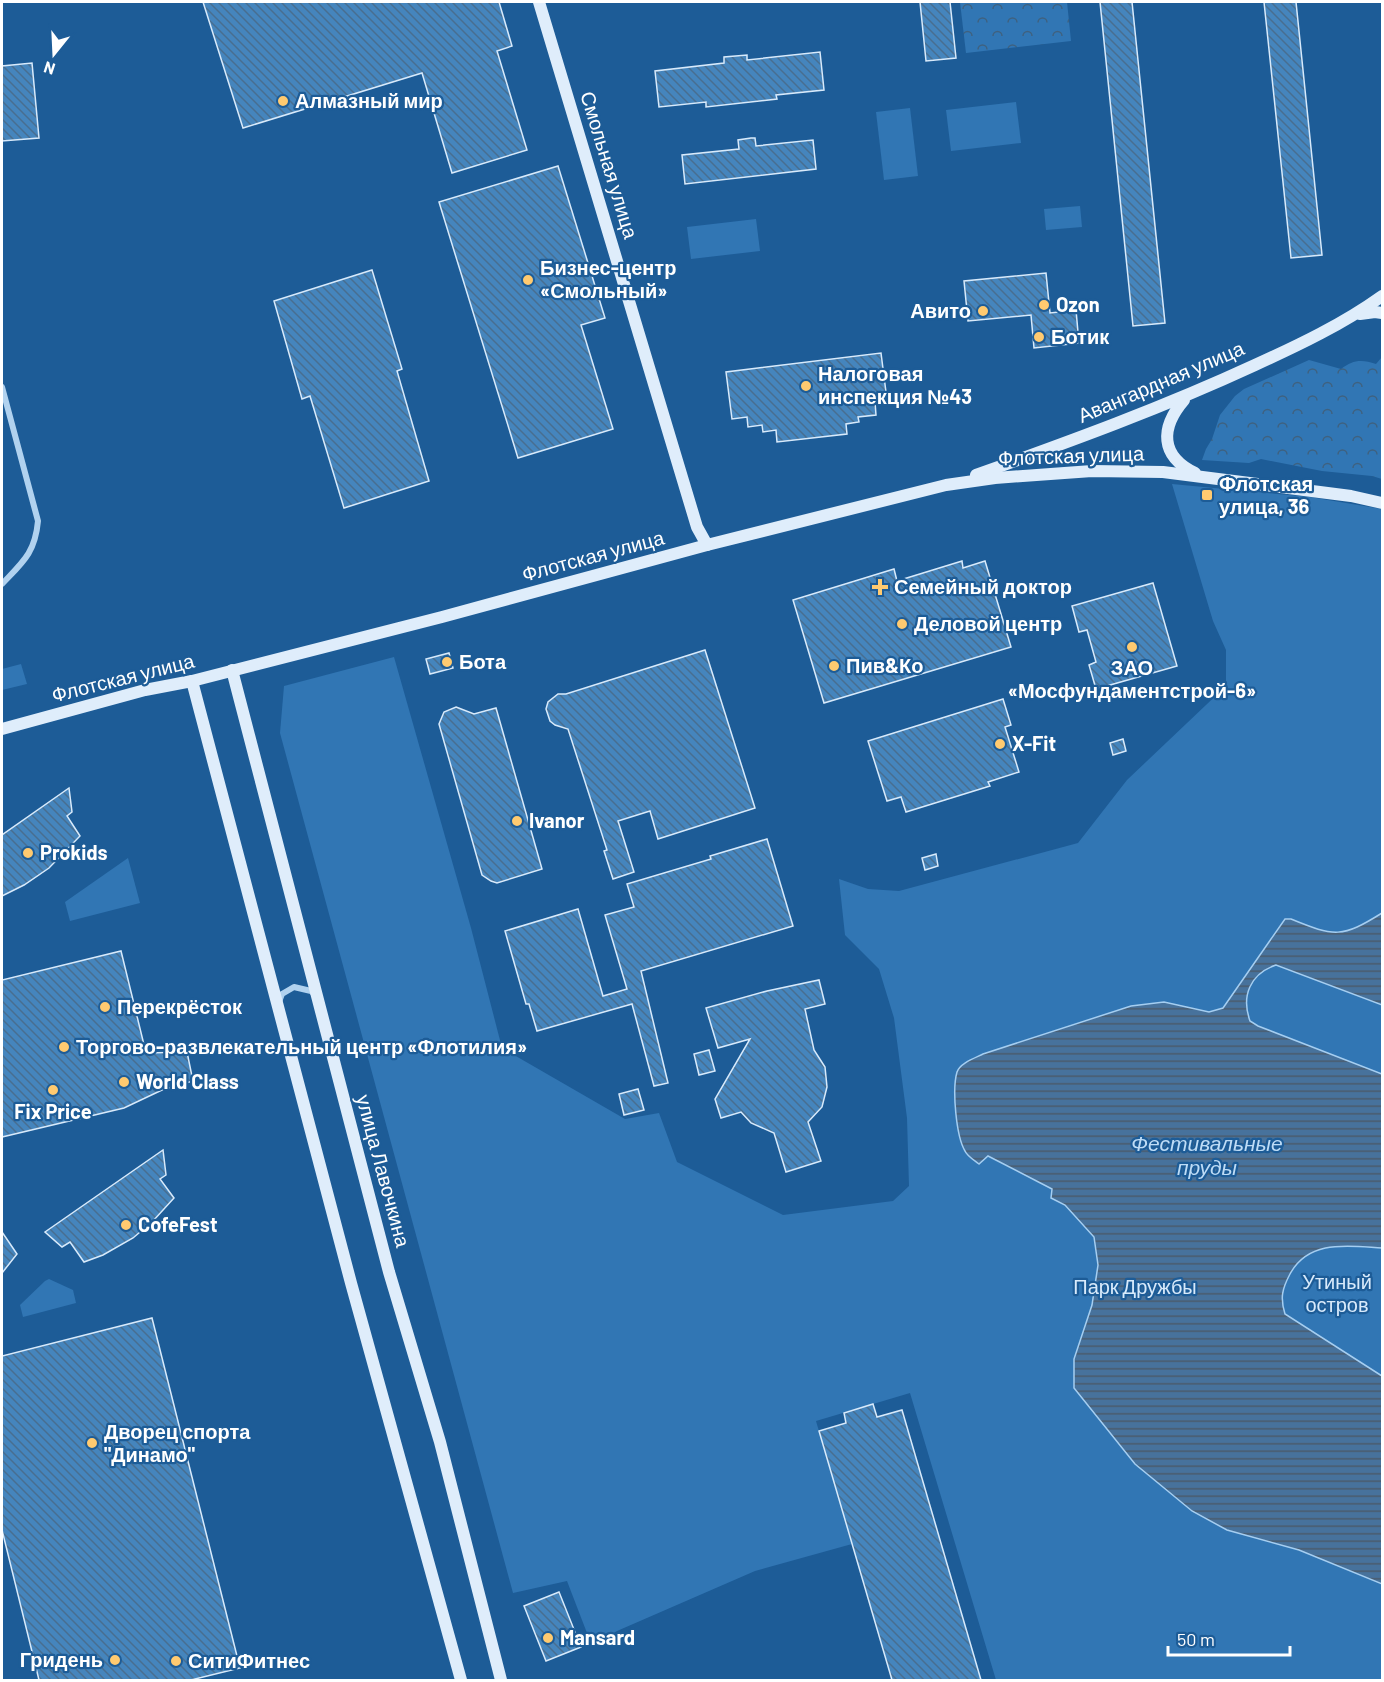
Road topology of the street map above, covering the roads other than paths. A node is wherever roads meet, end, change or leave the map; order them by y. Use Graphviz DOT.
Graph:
graph roads {
  1 [pos="539,2"];
  2 [pos="1383,296"];
  3 [pos="1383,314"];
  4 [pos="1356,315"];
  5 [pos="2,387"];
  6 [pos="1186,397"];
  7 [pos="1201,476"];
  8 [pos="946,486"];
  9 [pos="1383,495"];
  10 [pos="1351,496"];
  11 [pos="1383,503"];
  12 [pos="707,545"];
  13 [pos="2,584"];
  14 [pos="232,670"];
  15 [pos="192,681"];
  16 [pos="2,729"];
  17 [pos="318,999"];
  18 [pos="279,1009"];
  19 [pos="461,1680"];
  20 [pos="501,1680"];
  1 -- 12 [label="main road, Смольная улица"];
  2 -- 4 [label="main road, Авангардная улица"];
  3 -- 4 [label="main road"];
  4 -- 6 [label="main road, Авангардная улица"];
  5 -- 13 [label="street"];
  6 -- 7 [label="main road, Флотская улица"];
  6 -- 8 [label="main road, Авангардная улица"];
  7 -- 8 [label="main road, Флотская улица"];
  7 -- 10 [label="main road, Флотская улица"];
  8 -- 12 [label="main road, Флотская улица"];
  9 -- 10 [label="main road, Флотская улица"];
  10 -- 11 [label="main road, Флотская улица"];
  12 -- 14 [label="main road, Флотская улица"];
  14 -- 15 [label="main road, Флотская улица"];
  14 -- 17 [label="main road, улица Лавочкина"];
  15 -- 16 [label="main road, Флотская улица"];
  15 -- 18 [label="main road"];
  17 -- 18 [label="street"];
  17 -- 20 [label="main road, улица Лавочкина"];
  18 -- 19 [label="main road"];
}
